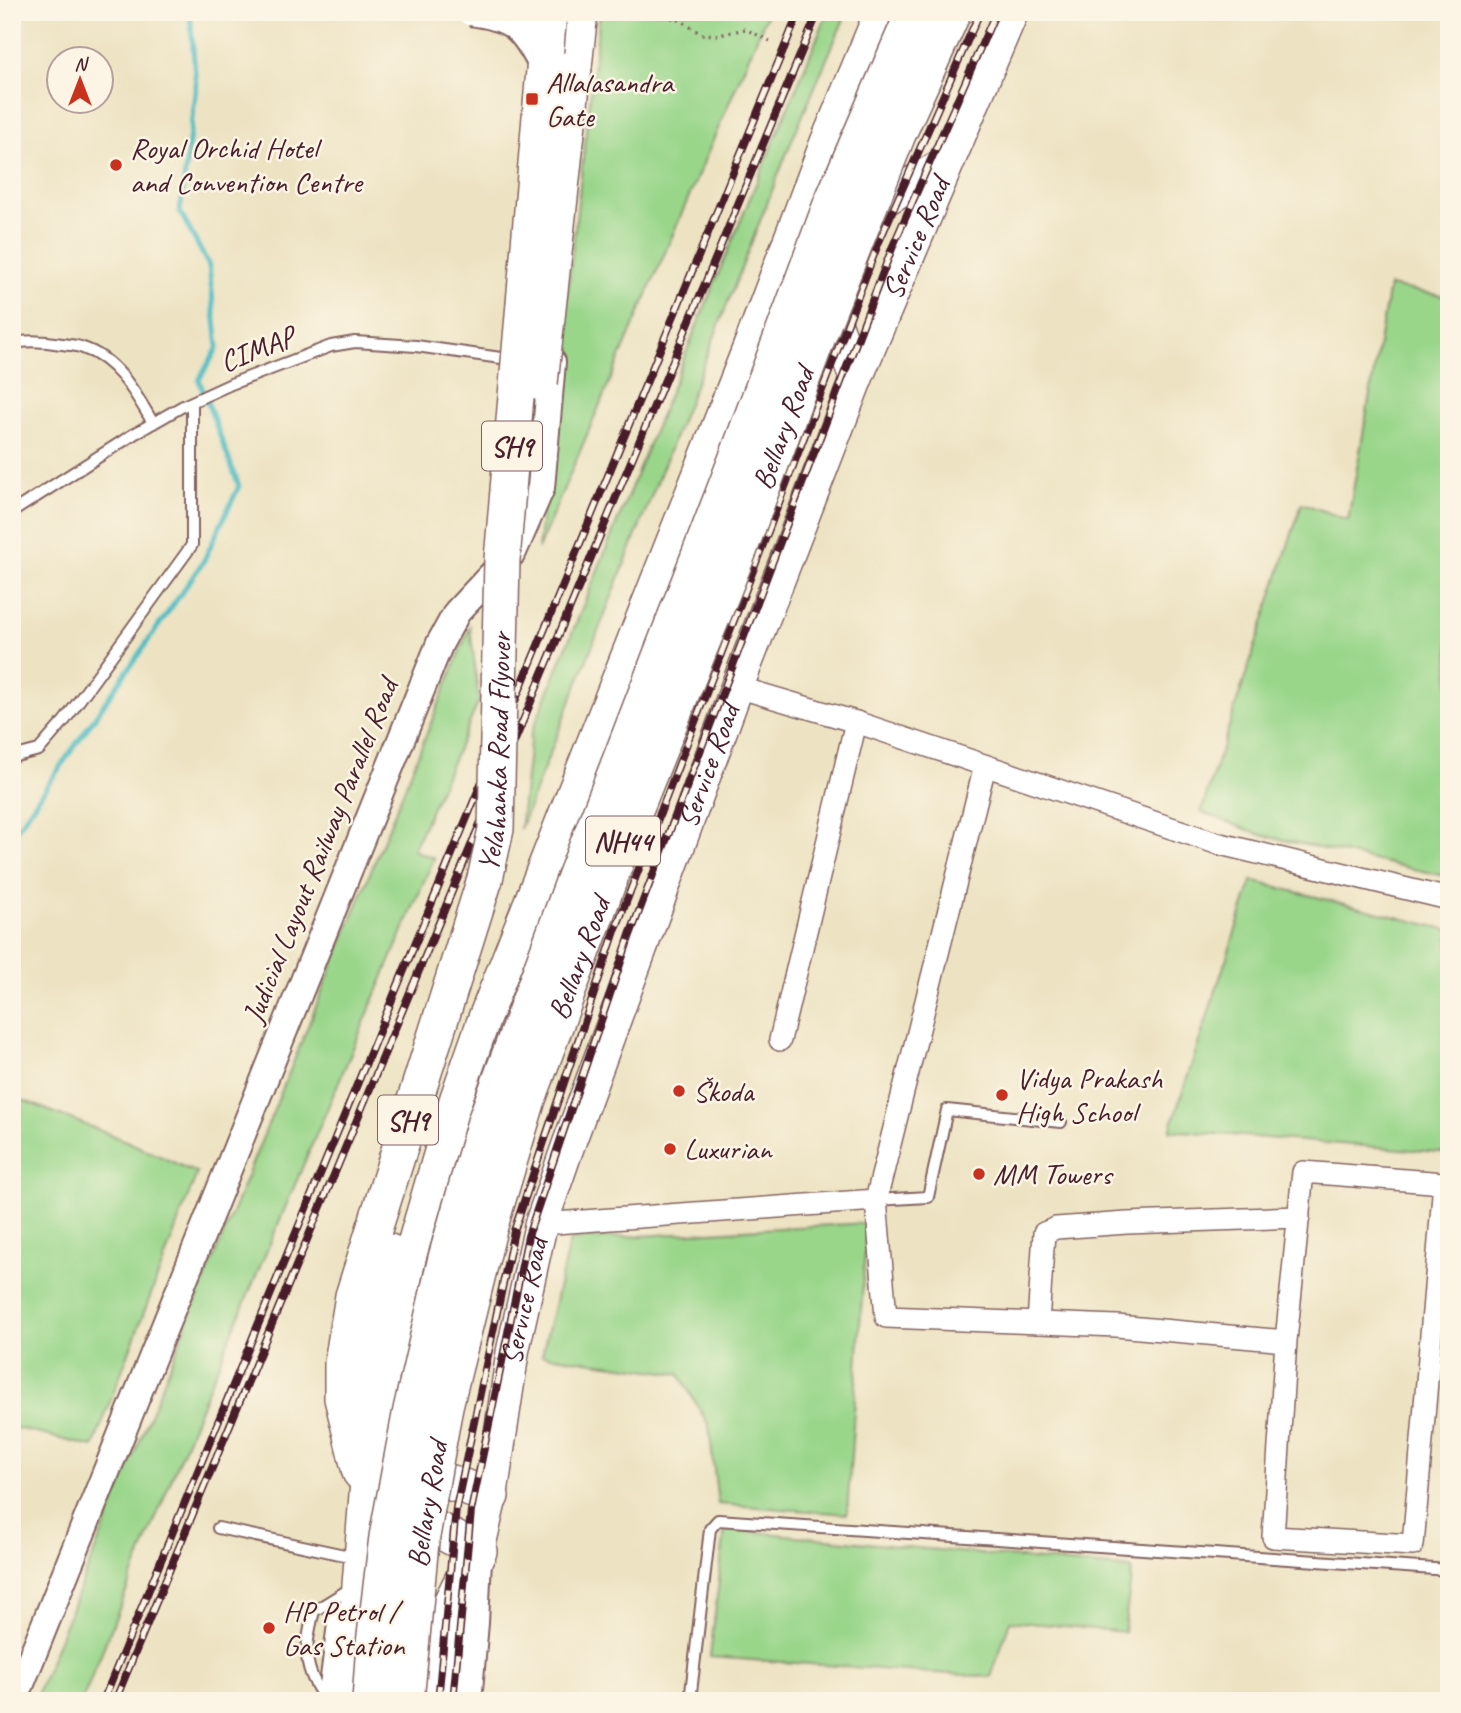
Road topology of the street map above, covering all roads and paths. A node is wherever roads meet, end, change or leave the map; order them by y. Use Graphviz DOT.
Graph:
graph roads {
  1 [pos="470,12"];
  2 [pos="531,12"];
  3 [pos="549,12"];
  4 [pos="580,12"];
  5 [pos="588,12"];
  6 [pos="651,12"];
  7 [pos="881,12"];
  8 [pos="915,12"];
  9 [pos="952,12"];
  10 [pos="1012,12"];
  11 [pos="770,41"];
  12 [pos="543,67"];
  13 [pos="827,141"];
  14 [pos="947,162"];
  15 [pos="751,340"];
  16 [pos="12,343"];
  17 [pos="504,359"];
  18 [pos="551,366"];
  19 [pos="856,379"];
  20 [pos="192,402"];
  21 [pos="153,423"];
  22 [pos="12,512"];
  23 [pos="483,584"];
  24 [pos="737,687"];
  25 [pos="856,722"];
  26 [pos="12,757"];
  27 [pos="985,766"];
  28 [pos="492,883"];
  29 [pos="1449,899"];
  30 [pos="780,1041"];
  31 [pos="1061,1122"];
  32 [pos="876,1200"];
  33 [pos="1298,1217"];
  34 [pos="541,1224"];
  35 [pos="1038,1323"];
  36 [pos="1286,1341"];
  37 [pos="376,1417"];
  38 [pos="364,1477"];
  39 [pos="491,1496"];
  40 [pos="218,1528"];
  41 [pos="478,1552"];
  42 [pos="349,1556"];
  43 [pos="1449,1570"];
  44 [pos="349,1604"];
  45 [pos="459,1623"];
  46 [pos="14,1701"];
  47 [pos="329,1701"];
  48 [pos="352,1701"];
  49 [pos="371,1701"];
  50 [pos="405,1701"];
  51 [pos="433,1701"];
  52 [pos="468,1701"];
  53 [pos="690,1701"];
  1 -- 12 [label="street, bridge"];
  2 -- 17 [label="street"];
  3 -- 12 [label="main road, Yelahanka Road Flyover / SH9, bridge"];
  4 -- 28 [label="main road, Yelahanka Road Flyover / SH9, bridge"];
  5 -- 18 [label="street, Judicial Layout Railway Parallel Road"];
  6 -- 11 [label="path"];
  7 -- 13 [label="main road"];
  8 -- 49 [label="highway, Bellary Road / NH44, bridge"];
  9 -- 50 [label="highway, Bellary Road / NH44, bridge"];
  10 -- 14 [label="main road, Service Road"];
  12 -- 28 [label="main road, Yelahanka Road Flyover / SH9, bridge"];
  13 -- 14 [label="main road"];
  13 -- 15 [label="main road"];
  14 -- 19 [label="main road, Service Road"];
  15 -- 19 [label="main road"];
  15 -- 37 [label="main road"];
  16 -- 21 [label="lane"];
  17 -- 18 [label="lane, CIMAP"];
  17 -- 20 [label="lane, CIMAP"];
  17 -- 23 [label="street"];
  18 -- 23 [label="street, Judicial Layout Railway Parallel Road"];
  19 -- 24 [label="main road, Service Road"];
  20 -- 21 [label="lane, CIMAP"];
  20 -- 26 [label="lane"];
  21 -- 22 [label="lane, CIMAP"];
  23 -- 46 [label="street, Judicial Layout Railway Parallel Road"];
  24 -- 25 [label="street"];
  24 -- 34 [label="main road, Service Road"];
  25 -- 27 [label="street"];
  25 -- 30 [label="street"];
  27 -- 29 [label="street"];
  27 -- 32 [label="street"];
  28 -- 37 [label="main road, Yelahanka Road Flyover / SH9"];
  28 -- 38 [label="main road, Yelahanka Road Flyover / SH9"];
  31 -- 32 [label="lane"];
  32 -- 34 [label="street"];
  32 -- 35 [label="street"];
  33 -- 35 [label="street"];
  33 -- 36 [label="street"];
  33 -- 36 [label="street"];
  34 -- 39 [label="main road, Service Road"];
  35 -- 36 [label="street"];
  37 -- 38 [label="highway"];
  37 -- 39 [label="main road, SH9"];
  38 -- 41 [label="main road"];
  38 -- 42 [label="street"];
  38 -- 44 [label="highway"];
  39 -- 41 [label="main road, Service Road"];
  40 -- 42 [label="lane"];
  41 -- 45 [label="highway"];
  42 -- 44 [label="street"];
  43 -- 53 [label="lane"];
  44 -- 45 [label="highway"];
  44 -- 47 [label="street"];
  44 -- 48 [label="highway"];
  45 -- 51 [label="highway"];
  45 -- 52 [label="street"];
}
